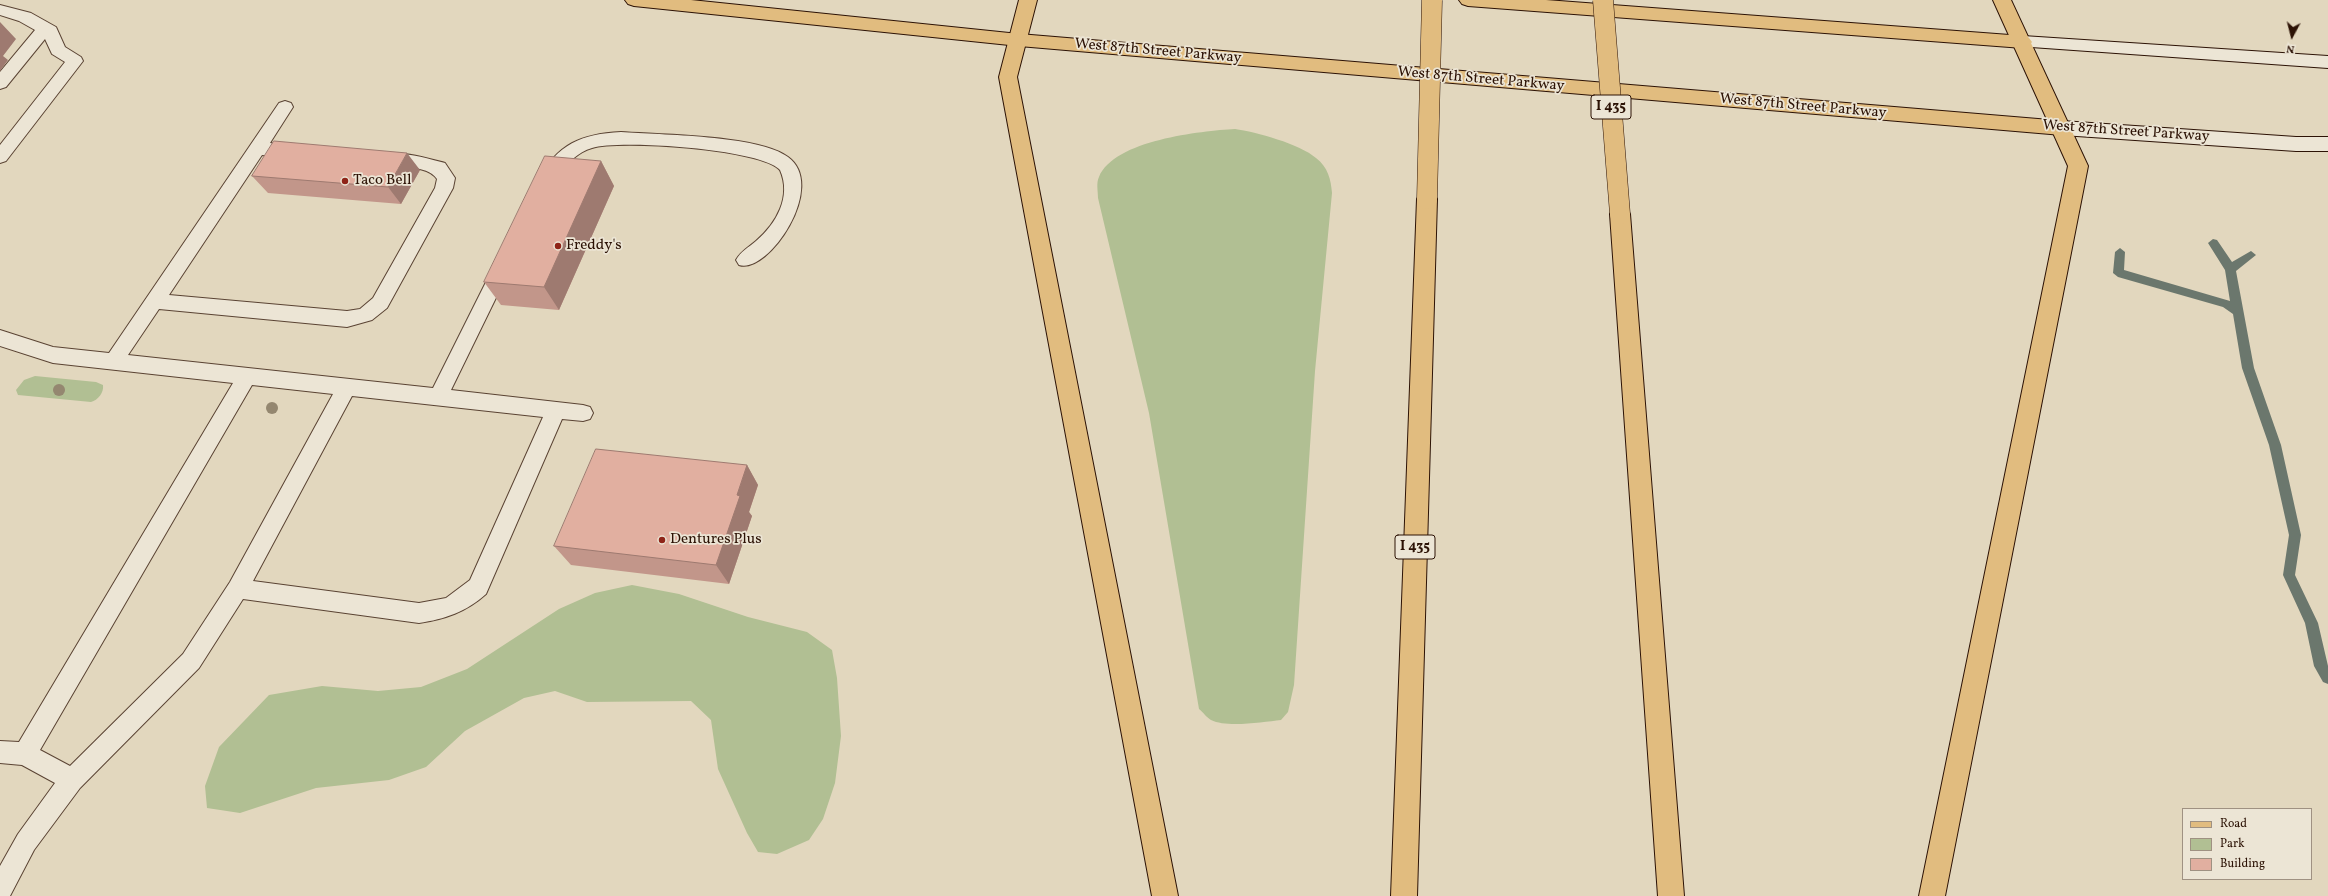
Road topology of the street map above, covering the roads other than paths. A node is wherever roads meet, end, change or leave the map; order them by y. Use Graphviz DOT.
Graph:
graph roads {
  1 [pos="634,0"];
  2 [pos="1028,0"];
  3 [pos="1432,0"];
  4 [pos="1468,0"];
  5 [pos="1602,0"];
  6 [pos="2002,0"];
  7 [pos="0,10"];
  8 [pos="45,29"];
  9 [pos="1019,40"];
  10 [pos="2023,42"];
  11 [pos="2328,62"];
  12 [pos="0,83"];
  13 [pos="285,107"];
  14 [pos="2062,128"];
  15 [pos="2328,144"];
  16 [pos="258,148"];
  17 [pos="310,153"];
  18 [pos="0,157"];
  19 [pos="371,158"];
  20 [pos="538,196"];
  21 [pos="509,253"];
  22 [pos="744,260"];
  23 [pos="156,301"];
  24 [pos="0,338"];
  25 [pos="114,361"];
  26 [pos="247,376"];
  27 [pos="347,387"];
  28 [pos="438,398"];
  29 [pos="556,410"];
  30 [pos="583,413"];
  31 [pos="238,589"];
  32 [pos="0,752"];
  33 [pos="25,754"];
  34 [pos="72,780"];
  35 [pos="0,890"];
  36 [pos="1165,896"];
  37 [pos="1404,896"];
  38 [pos="1671,896"];
  39 [pos="1932,896"];
  1 -- 9 [label="main road, West 87th Street Parkway"];
  2 -- 9 [label="main road"];
  3 -- 37 [label="main road, I 435, bridge"];
  4 -- 10 [label="main road"];
  5 -- 38 [label="main road, I 435, bridge"];
  6 -- 10 [label="main road"];
  7 -- 8 [label="lane"];
  8 -- 12 [label="lane"];
  8 -- 18 [label="lane"];
  9 -- 14 [label="main road, West 87th Street Parkway"];
  9 -- 36 [label="main road"];
  10 -- 11 [label="main road"];
  10 -- 14 [label="main road"];
  13 -- 16 [label="lane"];
  14 -- 15 [label="main road, West 87th Street Parkway"];
  14 -- 39 [label="main road"];
  16 -- 17 [label="lane"];
  16 -- 23 [label="lane"];
  19 -- 23 [label="lane"];
  20 -- 22 [label="lane"];
  21 -- 28 [label="lane"];
  23 -- 25 [label="lane"];
  24 -- 25 [label="lane"];
  25 -- 26 [label="lane"];
  26 -- 27 [label="lane"];
  26 -- 33 [label="lane"];
  27 -- 28 [label="lane"];
  27 -- 31 [label="lane"];
  28 -- 29 [label="lane"];
  29 -- 30 [label="lane"];
  29 -- 31 [label="lane"];
  31 -- 34 [label="lane"];
  32 -- 33 [label="lane"];
  33 -- 34 [label="lane"];
  34 -- 35 [label="lane"];
}
